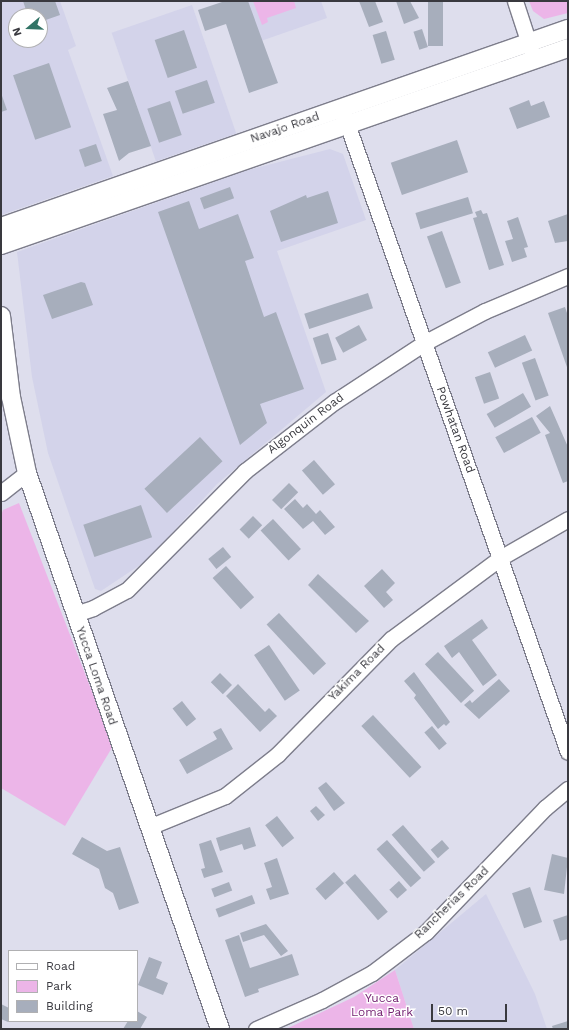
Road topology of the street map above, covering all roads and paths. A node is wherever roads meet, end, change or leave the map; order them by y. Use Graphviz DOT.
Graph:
graph roads {
  1 [pos="515,1"];
  2 [pos="568,29"];
  3 [pos="529,42"];
  4 [pos="568,48"];
  5 [pos="535,59"];
  6 [pos="345,116"];
  7 [pos="3,242"];
  8 [pos="568,276"];
  9 [pos="1,316"];
  10 [pos="424,343"];
  11 [pos="27,473"];
  12 [pos="1,494"];
  13 [pos="568,519"];
  14 [pos="500,558"];
  15 [pos="74,614"];
  16 [pos="568,752"];
  17 [pos="568,788"];
  18 [pos="149,827"];
  19 [pos="220,1029"];
  20 [pos="256,1029"];
  1 -- 3 [label="street"];
  2 -- 3 [label="main road, Navajo Road"];
  3 -- 5 [label="street"];
  3 -- 6 [label="main road, Navajo Road"];
  4 -- 5 [label="main road, Navajo Road"];
  5 -- 6 [label="main road, Navajo Road"];
  6 -- 7 [label="main road, Navajo Road"];
  6 -- 10 [label="street, Powhatan Road"];
  8 -- 10 [label="street, Algonquin Road"];
  9 -- 11 [label="main road, Yucca Loma Road"];
  10 -- 14 [label="street, Powhatan Road"];
  10 -- 15 [label="street, Algonquin Road"];
  11 -- 12 [label="street"];
  11 -- 15 [label="main road, Yucca Loma Road"];
  13 -- 14 [label="street, Yakima Road"];
  14 -- 16 [label="street, Powhatan Road"];
  14 -- 18 [label="street, Yakima Road"];
  15 -- 18 [label="main road, Yucca Loma Road"];
  17 -- 20 [label="street, Rancherias Road"];
  18 -- 19 [label="main road, Yucca Loma Road"];
}
